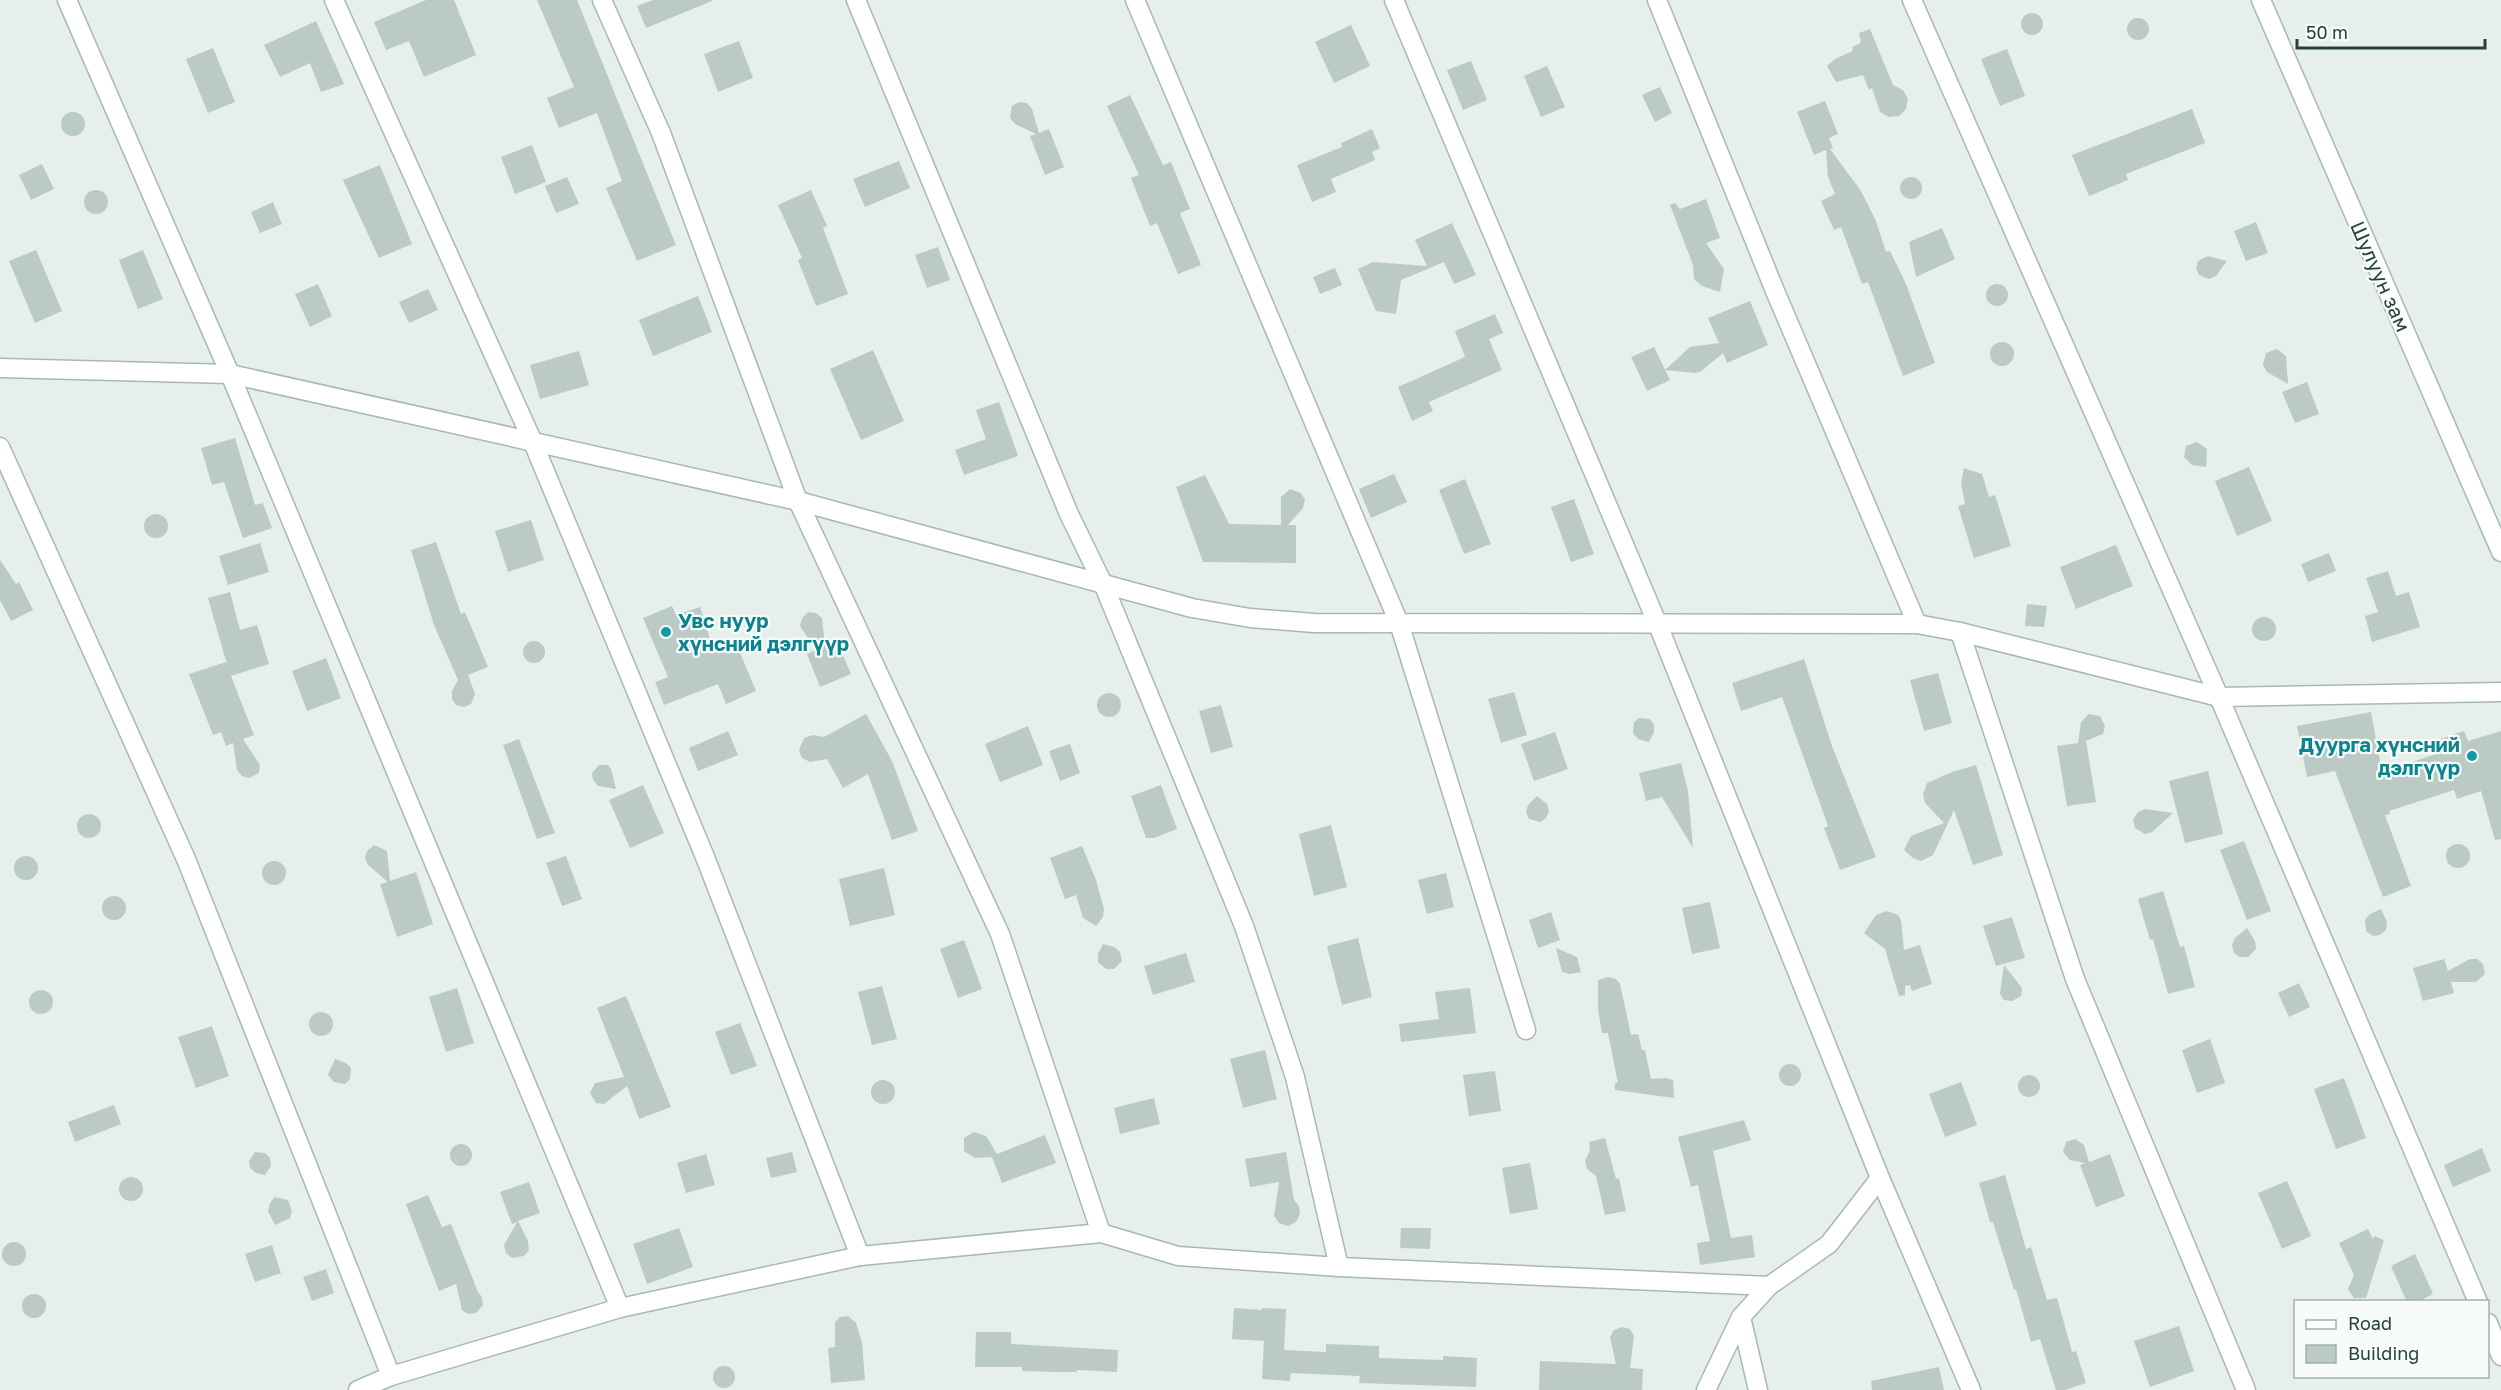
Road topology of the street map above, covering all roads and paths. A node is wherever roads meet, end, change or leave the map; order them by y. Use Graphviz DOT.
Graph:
graph roads {
  1 [pos="67,0"];
  2 [pos="334,0"];
  3 [pos="602,0"];
  4 [pos="856,0"];
  5 [pos="1135,0"];
  6 [pos="1394,0"];
  7 [pos="1657,0"];
  8 [pos="1912,0"];
  9 [pos="2261,0"];
  10 [pos="0,368"];
  11 [pos="230,374"];
  12 [pos="532,440"];
  13 [pos="0,447"];
  14 [pos="798,501"];
  15 [pos="2501,552"];
  16 [pos="1104,586"];
  17 [pos="1399,623"];
  18 [pos="1917,624"];
  19 [pos="1658,625"];
  20 [pos="1960,632"];
  21 [pos="2501,692"];
  22 [pos="2219,697"];
  23 [pos="1526,1030"];
  24 [pos="1880,1178"];
  25 [pos="1101,1233"];
  26 [pos="860,1256"];
  27 [pos="1339,1267"];
  28 [pos="1769,1286"];
  29 [pos="2477,1300"];
  30 [pos="620,1308"];
  31 [pos="1741,1317"];
  32 [pos="2489,1328"];
  33 [pos="2501,1356"];
  34 [pos="391,1376"];
  35 [pos="358,1390"];
  36 [pos="1706,1390"];
  37 [pos="1758,1390"];
  38 [pos="1971,1390"];
  39 [pos="2246,1390"];
  1 -- 11 [label="street"];
  2 -- 12 [label="street"];
  3 -- 14 [label="street"];
  4 -- 16 [label="street"];
  5 -- 17 [label="street"];
  6 -- 19 [label="street"];
  7 -- 18 [label="street"];
  8 -- 22 [label="street"];
  9 -- 15 [label="street, Шулуун зам"];
  10 -- 11 [label="street"];
  11 -- 12 [label="street"];
  11 -- 30 [label="street"];
  12 -- 14 [label="street"];
  12 -- 26 [label="street"];
  13 -- 34 [label="street"];
  14 -- 16 [label="street"];
  14 -- 25 [label="street"];
  16 -- 17 [label="street"];
  16 -- 27 [label="street"];
  17 -- 19 [label="street"];
  17 -- 23 [label="street"];
  18 -- 19 [label="street"];
  18 -- 20 [label="street"];
  19 -- 24 [label="street"];
  20 -- 22 [label="street"];
  20 -- 39 [label="street"];
  21 -- 22 [label="street"];
  22 -- 29 [label="street"];
  24 -- 28 [label="street"];
  24 -- 38 [label="street"];
  25 -- 26 [label="street"];
  25 -- 27 [label="street"];
  26 -- 30 [label="street"];
  27 -- 28 [label="street"];
  28 -- 31 [label="street"];
  30 -- 34 [label="street"];
  31 -- 36 [label="street"];
  31 -- 37 [label="street"];
  32 -- 33 [label="street"];
  34 -- 35 [label="street"];
}
